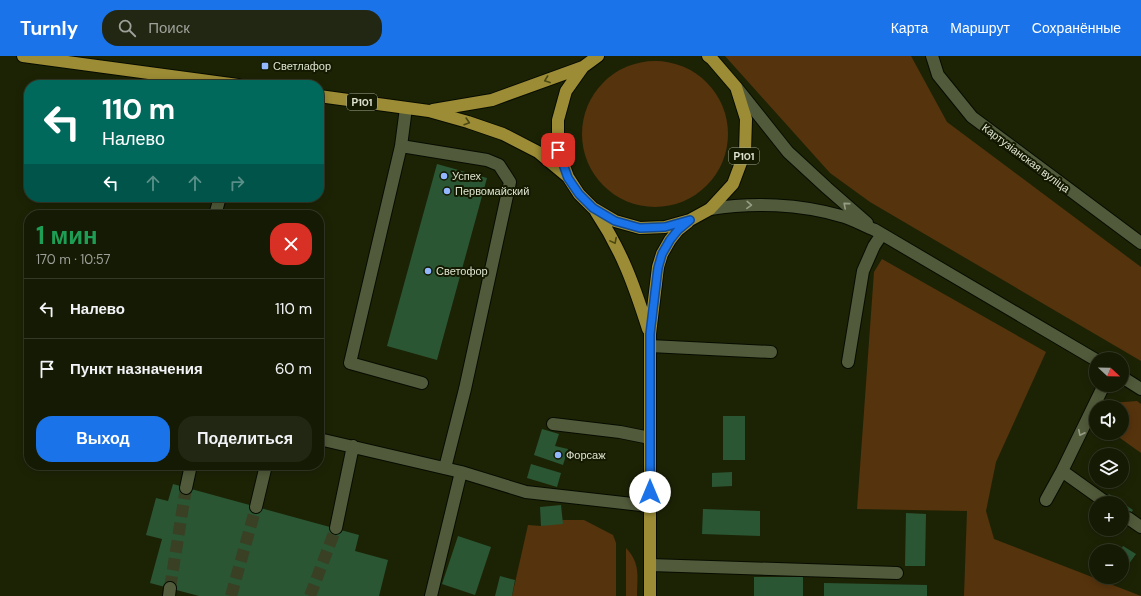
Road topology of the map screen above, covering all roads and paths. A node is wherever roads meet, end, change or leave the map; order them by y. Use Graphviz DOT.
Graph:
graph roads {
  1 [pos="23,56"];
  2 [pos="598,56"];
  3 [pos="932,56"];
  4 [pos="710,57"];
  5 [pos="583,67"];
  6 [pos="201,80"];
  7 [pos="736,87"];
  8 [pos="324,97"];
  9 [pos="406,108"];
  10 [pos="429,111"];
  11 [pos="401,146"];
  12 [pos="568,178"];
  13 [pos="593,208"];
  14 [pos="710,208"];
  15 [pos="690,220"];
  16 [pos="879,232"];
  17 [pos="1141,243"];
  18 [pos="650,340"];
  19 [pos="771,352"];
  20 [pos="1089,356"];
  21 [pos="848,362"];
  22 [pos="1129,381"];
  23 [pos="422,383"];
  24 [pos="1141,389"];
  25 [pos="1101,392"];
  26 [pos="553,424"];
  27 [pos="650,438"];
  28 [pos="324,440"];
  29 [pos="352,446"];
  30 [pos="445,468"];
  31 [pos="189,470"];
  32 [pos="265,470"];
  33 [pos="1062,471"];
  34 [pos="461,472"];
  35 [pos="186,488"];
  36 [pos="1097,496"];
  37 [pos="1046,500"];
  38 [pos="650,506"];
  39 [pos="256,507"];
  40 [pos="1129,519"];
  41 [pos="1141,527"];
  42 [pos="336,528"];
  43 [pos="650,565"];
  44 [pos="897,573"];
  45 [pos="431,596"];
  46 [pos="650,596"];
  1 -- 6 [label="main road"];
  2 -- 5 [label="main road, Р101"];
  3 -- 17 [label="street, Картузіанская вуліца"];
  4 -- 7 [label="main road, Р101"];
  5 -- 10 [label="main road, Р101, one-way"];
  5 -- 12 [label="main road, Р101"];
  7 -- 14 [label="main road, Р101"];
  16 -- 7 [label="street, one-way"];
  8 -- 9 [label="main road, Р101"];
  9 -- 10 [label="main road, Р101"];
  9 -- 11 [label="street"];
  10 -- 12 [label="main road, Р101, one-way"];
  11 -- 23 [label="street"];
  11 -- 30 [label="street"];
  12 -- 13 [label="main road, Р101"];
  13 -- 15 [label="main road, Р101"];
  13 -- 18 [label="main road, one-way"];
  14 -- 15 [label="main road, Р101"];
  14 -- 16 [label="street, one-way"];
  15 -- 18 [label="main road"];
  16 -- 20 [label="street"];
  16 -- 21 [label="street"];
  18 -- 19 [label="street"];
  18 -- 27 [label="main road"];
  22 -- 24 [label="street"];
  25 -- 33 [label="street, one-way"];
  26 -- 27 [label="street"];
  27 -- 38 [label="main road"];
  28 -- 29 [label="street"];
  29 -- 30 [label="street"];
  29 -- 42 [label="street"];
  30 -- 34 [label="street"];
  31 -- 35 [label="street"];
  32 -- 39 [label="street"];
  33 -- 36 [label="street"];
  33 -- 37 [label="street"];
  34 -- 38 [label="street"];
  34 -- 45 [label="street"];
  38 -- 43 [label="main road"];
  40 -- 41 [label="street"];
  43 -- 44 [label="street"];
  43 -- 46 [label="main road"];
}
